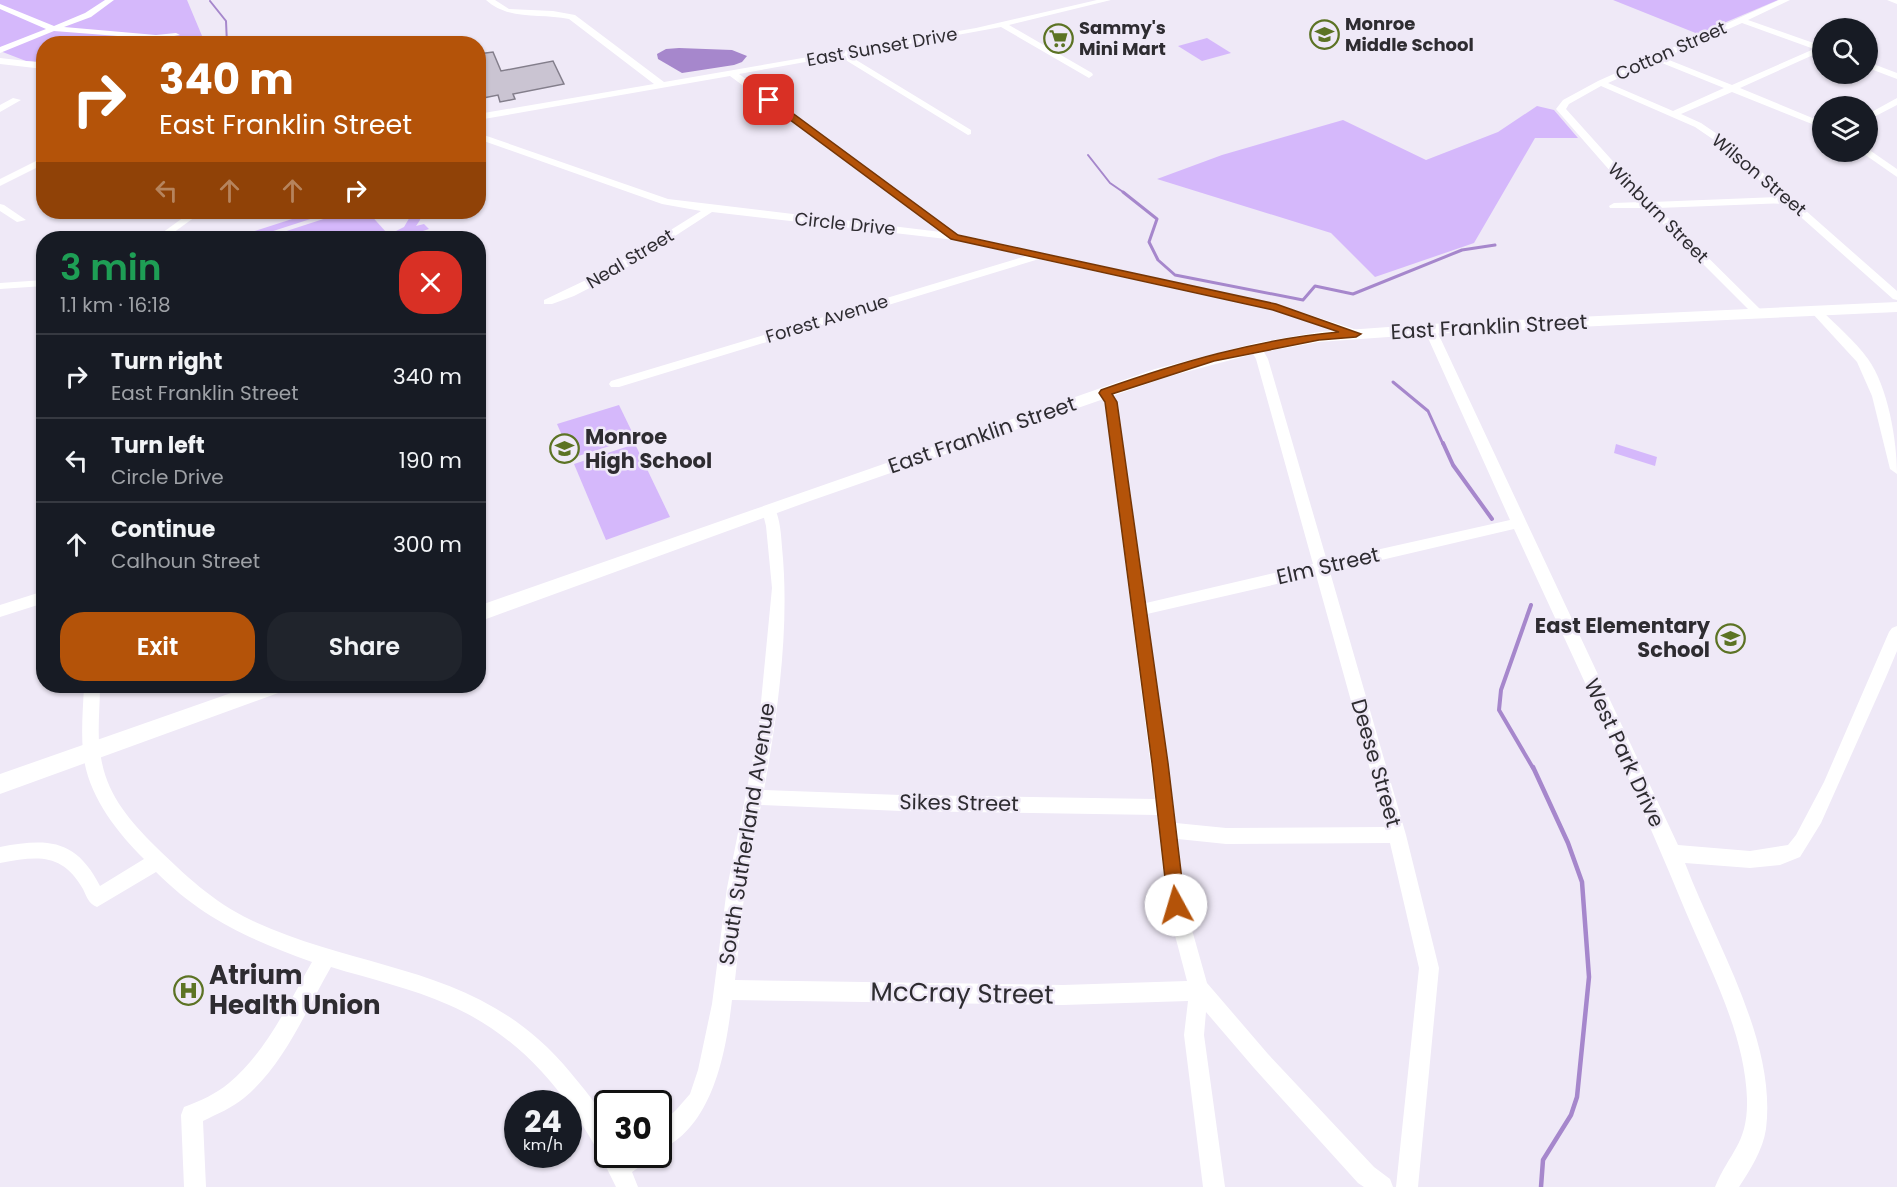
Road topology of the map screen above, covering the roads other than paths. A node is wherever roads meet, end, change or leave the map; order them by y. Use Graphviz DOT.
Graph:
graph roads {
  1 [pos="110,0"];
  2 [pos="490,0"];
  3 [pos="1107,0"];
  4 [pos="1786,0"];
  5 [pos="1891,0"];
  6 [pos="1897,2"];
  7 [pos="0,6"];
  8 [pos="1741,20"];
  9 [pos="1004,25"];
  10 [pos="54,28"];
  11 [pos="176,35"];
  12 [pos="1812,45"];
  13 [pos="0,50"];
  14 [pos="1812,53"];
  15 [pos="841,54"];
  16 [pos="1657,58"];
  17 [pos="0,62"];
  18 [pos="36,65"];
  19 [pos="1878,68"];
  20 [pos="732,73"];
  21 [pos="1089,75"];
  22 [pos="1897,75"];
  23 [pos="1601,83"];
  24 [pos="662,85"];
  25 [pos="1732,88"];
  26 [pos="16,100"];
  27 [pos="1897,101"];
  28 [pos="1883,108"];
  29 [pos="0,109"];
  30 [pos="1562,110"];
  31 [pos="1878,111"];
  32 [pos="1674,114"];
  33 [pos="1897,115"];
  34 [pos="486,116"];
  35 [pos="1812,121"];
  36 [pos="968,132"];
  37 [pos="486,139"];
  38 [pos="1878,160"];
  39 [pos="36,164"];
  40 [pos="1897,174"];
  41 [pos="0,183"];
  42 [pos="1788,200"];
  43 [pos="1652,206"];
  44 [pos="0,207"];
  45 [pos="1614,207"];
  46 [pos="710,209"];
  47 [pos="187,219"];
  48 [pos="21,220"];
  49 [pos="170,231"];
  50 [pos="955,237"];
  51 [pos="1040,255"];
  52 [pos="36,284"];
  53 [pos="0,286"];
  54 [pos="1897,297"];
  55 [pos="548,303"];
  56 [pos="1897,307"];
  57 [pos="1816,311"];
  58 [pos="1758,313"];
  59 [pos="1430,329"];
  60 [pos="1356,334"];
  61 [pos="1257,348"];
  62 [pos="615,384"];
  63 [pos="1105,393"];
  64 [pos="1897,469"];
  65 [pos="769,510"];
  66 [pos="1517,523"];
  67 [pos="1322,566"];
  68 [pos="36,600"];
  69 [pos="1139,610"];
  70 [pos="0,611"];
  71 [pos="486,611"];
  72 [pos="1897,632"];
  73 [pos="92,693"];
  74 [pos="255,693"];
  75 [pos="92,752"];
  76 [pos="0,784"];
  77 [pos="754,797"];
  78 [pos="1165,807"];
  79 [pos="1168,830"];
  80 [pos="1397,835"];
  81 [pos="1672,853"];
  82 [pos="0,855"];
  83 [pos="158,861"];
  84 [pos="326,957"];
  85 [pos="1199,988"];
  86 [pos="724,990"];
  87 [pos="594,1125"];
  88 [pos="672,1128"];
  89 [pos="195,1187"];
  90 [pos="1214,1187"];
  91 [pos="1382,1187"];
  92 [pos="1407,1187"];
  93 [pos="1726,1187"];
  1 -- 10 [label="street"];
  2 -- 24 [label="street"];
  3 -- 9 [label="street, East Sunset Drive"];
  4 -- 8 [label="street, Cotton Street"];
  5 -- 6 [label="street"];
  7 -- 10 [label="street"];
  8 -- 12 [label="street"];
  8 -- 16 [label="street, Cotton Street"];
  9 -- 15 [label="street, East Sunset Drive"];
  9 -- 21 [label="street"];
  10 -- 11 [label="street"];
  10 -- 13 [label="street"];
  14 -- 25 [label="street"];
  15 -- 20 [label="street, East Sunset Drive"];
  15 -- 36 [label="street"];
  16 -- 23 [label="street, Cotton Street"];
  16 -- 25 [label="street"];
  17 -- 18 [label="street"];
  19 -- 22 [label="street"];
  20 -- 24 [label="street, East Sunset Drive"];
  20 -- 50 [label="street"];
  23 -- 30 [label="street, Cotton Street"];
  23 -- 32 [label="street, Wilson Street"];
  24 -- 34 [label="street, East Sunset Drive"];
  25 -- 32 [label="street"];
  25 -- 35 [label="street"];
  26 -- 29 [label="street"];
  27 -- 28 [label="street"];
  28 -- 31 [label="street"];
  28 -- 33 [label="street"];
  30 -- 43 [label="street, Winburn Street"];
  32 -- 42 [label="street, Wilson Street"];
  37 -- 46 [label="street, Circle Drive"];
  38 -- 40 [label="street"];
  39 -- 41 [label="street"];
  42 -- 43 [label="street"];
  42 -- 54 [label="street, Wilson Street"];
  43 -- 45 [label="street"];
  43 -- 58 [label="street, Winburn Street"];
  44 -- 48 [label="street"];
  46 -- 50 [label="street, Circle Drive"];
  46 -- 55 [label="street, Neal Street"];
  47 -- 49 [label="street"];
  50 -- 51 [label="street, Circle Drive"];
  51 -- 60 [label="street, Circle Drive"];
  51 -- 62 [label="street, Forest Avenue"];
  52 -- 53 [label="street"];
  56 -- 57 [label="main road, East Franklin Street"];
  57 -- 58 [label="main road, East Franklin Street"];
  57 -- 64 [label="street"];
  58 -- 59 [label="main road, East Franklin Street"];
  59 -- 60 [label="main road, East Franklin Street"];
  59 -- 66 [label="street, West Park Drive"];
  60 -- 61 [label="main road, East Franklin Street"];
  61 -- 63 [label="main road, East Franklin Street"];
  61 -- 67 [label="street, Deese Street"];
  63 -- 65 [label="main road, East Franklin Street"];
  63 -- 69 [label="street"];
  65 -- 71 [label="main road, East Franklin Street"];
  65 -- 77 [label="street, South Sutherland Avenue"];
  66 -- 67 [label="street, Elm Street"];
  66 -- 81 [label="street, West Park Drive"];
  67 -- 69 [label="street, Elm Street"];
  67 -- 80 [label="street, Deese Street"];
  68 -- 70 [label="street"];
  69 -- 78 [label="street"];
  72 -- 81 [label="street"];
  73 -- 75 [label="street"];
  74 -- 75 [label="main road"];
  75 -- 76 [label="main road"];
  75 -- 83 [label="street"];
  77 -- 78 [label="street, Sikes Street"];
  77 -- 86 [label="street, South Sutherland Avenue"];
  78 -- 79 [label="street"];
  79 -- 80 [label="street"];
  79 -- 85 [label="street"];
  80 -- 92 [label="street, Deese Street"];
  81 -- 93 [label="street, West Park Drive"];
  82 -- 83 [label="street"];
  83 -- 84 [label="street"];
  84 -- 87 [label="street"];
  84 -- 89 [label="street"];
  85 -- 86 [label="street, McCray Street"];
  85 -- 90 [label="street"];
  85 -- 91 [label="street"];
  86 -- 88 [label="street, South Sutherland Avenue"];
}
